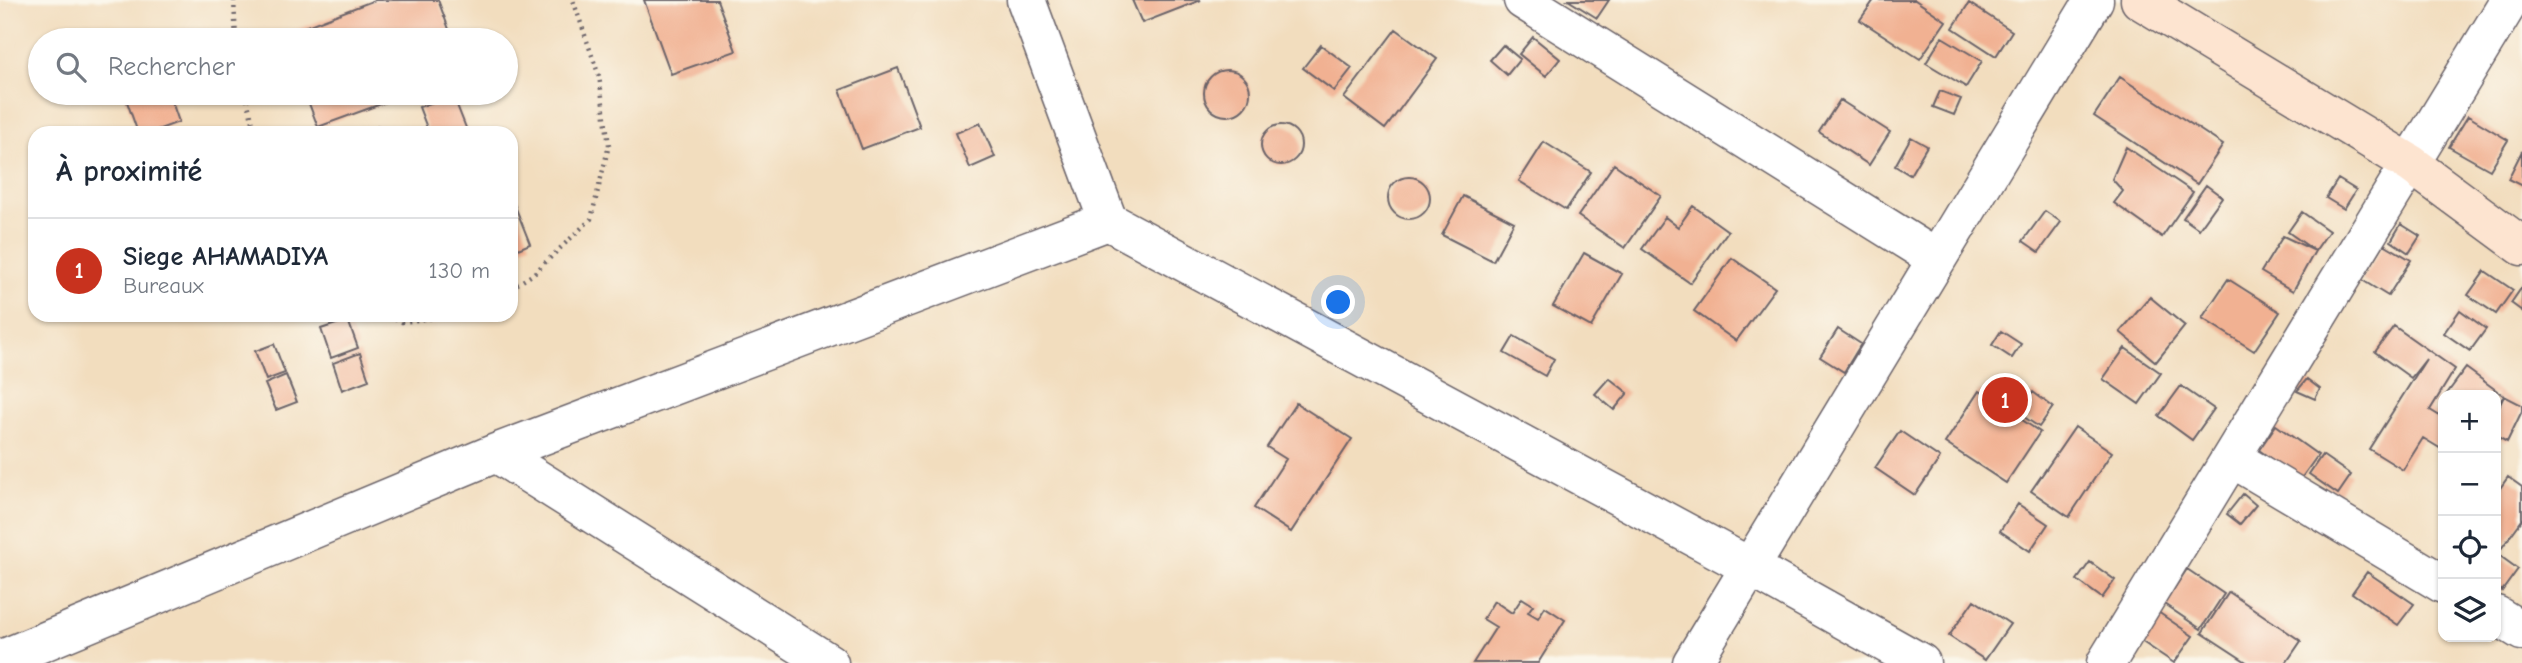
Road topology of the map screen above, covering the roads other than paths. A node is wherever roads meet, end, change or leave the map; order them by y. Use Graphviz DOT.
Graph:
graph roads {
  1 [pos="1026,0"];
  2 [pos="1523,0"];
  3 [pos="2094,0"];
  4 [pos="2140,0"];
  5 [pos="2510,0"];
  6 [pos="2411,164"];
  7 [pos="1108,220"];
  8 [pos="2522,246"];
  9 [pos="1937,260"];
  10 [pos="496,453"];
  11 [pos="2232,458"];
  12 [pos="1750,567"];
  13 [pos="2438,581"];
  14 [pos="2501,618"];
  15 [pos="2522,631"];
  16 [pos="0,660"];
  17 [pos="829,663"];
  18 [pos="1692,663"];
  19 [pos="1921,663"];
  20 [pos="2106,663"];
  1 -- 7 [label="street"];
  2 -- 9 [label="street"];
  3 -- 9 [label="street"];
  4 -- 6 [label="street"];
  5 -- 6 [label="street"];
  6 -- 8 [label="street"];
  6 -- 11 [label="street"];
  7 -- 10 [label="street"];
  7 -- 12 [label="street"];
  9 -- 12 [label="street"];
  10 -- 16 [label="street"];
  10 -- 17 [label="street"];
  11 -- 13 [label="street"];
  11 -- 20 [label="street"];
  12 -- 18 [label="street"];
  12 -- 19 [label="street"];
  14 -- 15 [label="street"];
}
